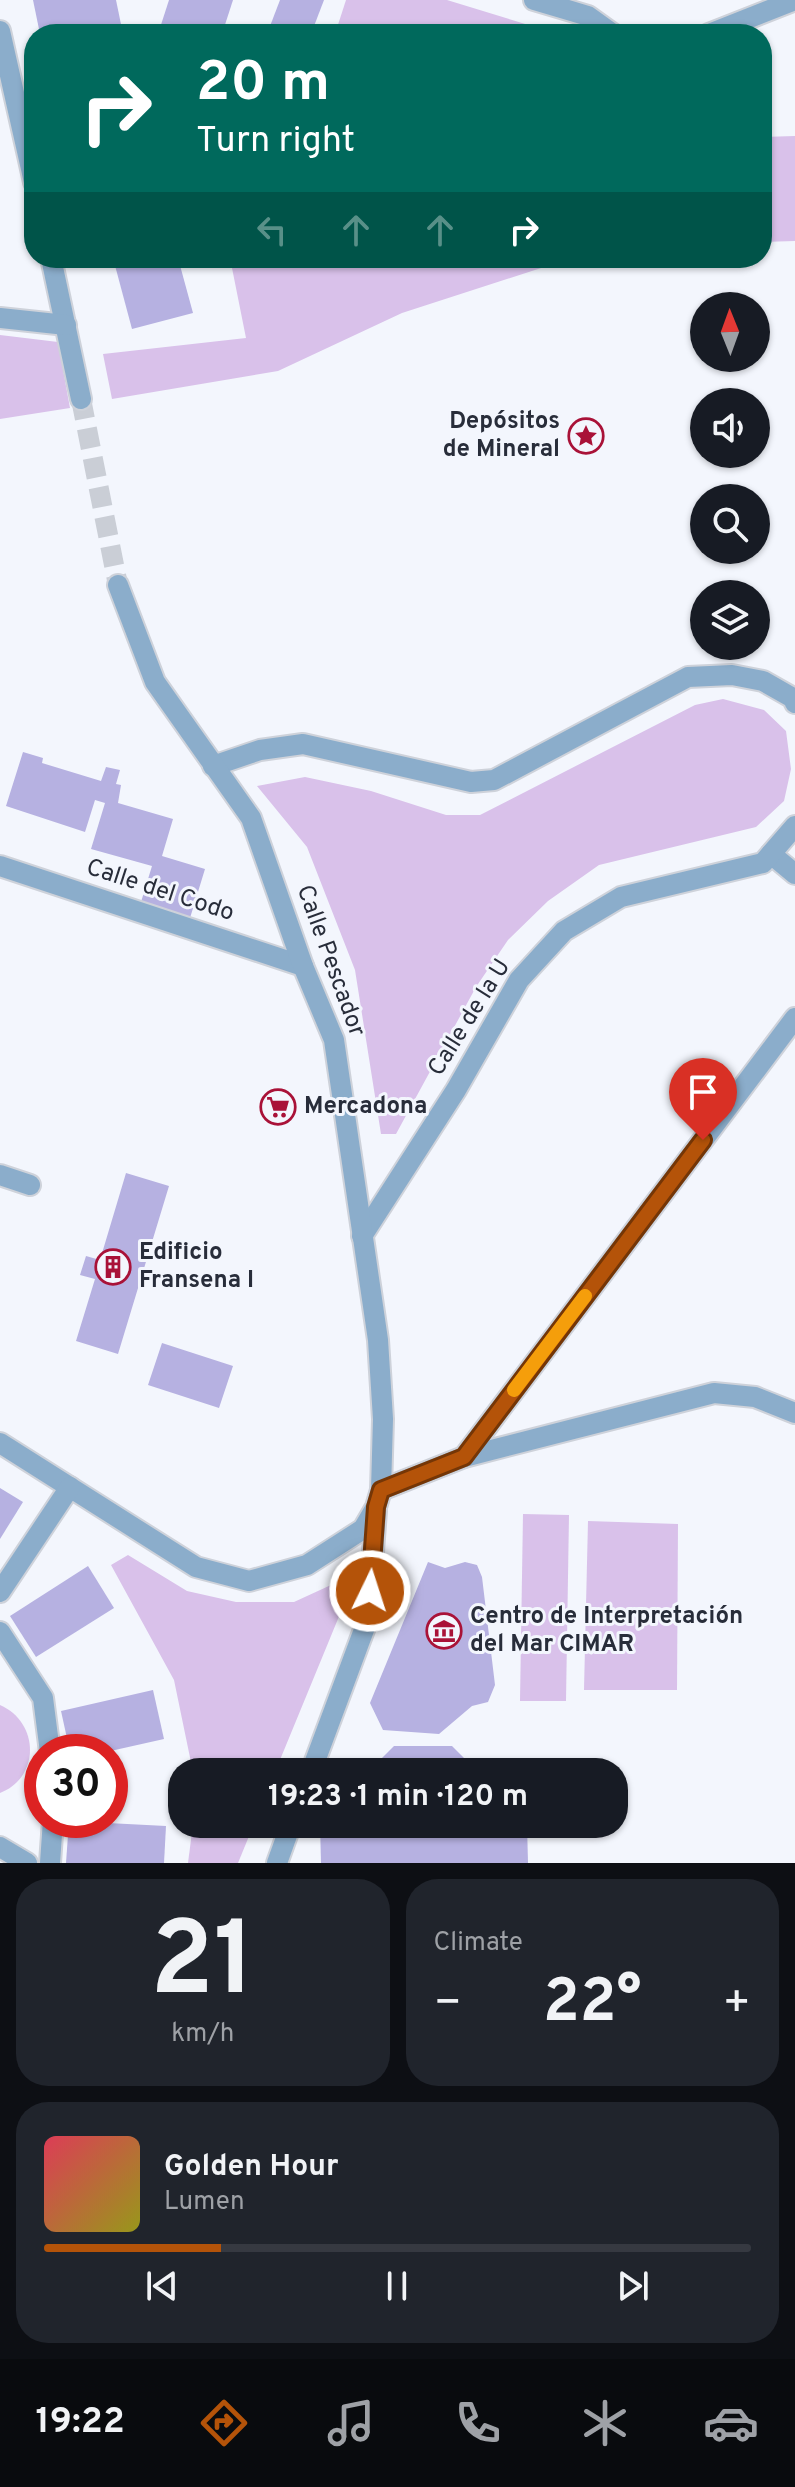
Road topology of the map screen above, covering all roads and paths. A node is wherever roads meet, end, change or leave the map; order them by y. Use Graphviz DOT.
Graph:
graph roads {
  1 [pos="536,0"];
  2 [pos="795,0"];
  3 [pos="599,24"];
  4 [pos="734,24"];
  5 [pos="0,31"];
  6 [pos="24,138"];
  7 [pos="53,268"];
  8 [pos="0,318"];
  9 [pos="66,325"];
  10 [pos="81,399"];
  11 [pos="118,585"];
  12 [pos="795,703"];
  13 [pos="213,766"];
  14 [pos="795,826"];
  15 [pos="771,854"];
  16 [pos="0,866"];
  17 [pos="795,874"];
  18 [pos="303,966"];
  19 [pos="795,1018"];
  20 [pos="0,1175"];
  21 [pos="30,1185"];
  22 [pos="362,1236"];
  23 [pos="795,1413"];
  24 [pos="0,1443"];
  25 [pos="464,1457"];
  26 [pos="70,1487"];
  27 [pos="378,1498"];
  28 [pos="0,1592"];
  29 [pos="0,1632"];
  30 [pos="48,1734"];
  31 [pos="316,1758"];
  32 [pos="52,1838"];
  33 [pos="286,1838"];
  34 [pos="0,1847"];
  35 [pos="27,1863"];
  36 [pos="50,1863"];
  37 [pos="277,1863"];
  1 -- 3 [label="street"];
  2 -- 4 [label="street"];
  5 -- 6 [label="street"];
  7 -- 9 [label="street"];
  8 -- 9 [label="street"];
  9 -- 10 [label="street"];
  11 -- 13 [label="street, Calle Pescador"];
  12 -- 13 [label="street"];
  13 -- 18 [label="street, Calle Pescador"];
  14 -- 15 [label="street, Calle de la U"];
  15 -- 17 [label="street"];
  15 -- 22 [label="street, Calle de la U"];
  16 -- 18 [label="street, Calle del Codo"];
  18 -- 22 [label="street, Calle Pescador"];
  19 -- 25 [label="street"];
  20 -- 21 [label="street"];
  22 -- 27 [label="street, Calle Pescador"];
  23 -- 25 [label="street"];
  24 -- 26 [label="street"];
  25 -- 27 [label="street"];
  26 -- 27 [label="street"];
  26 -- 28 [label="street"];
  27 -- 31 [label="street, Calle Pescador"];
  29 -- 30 [label="street"];
  32 -- 36 [label="street"];
  33 -- 37 [label="street"];
  34 -- 35 [label="street"];
}
